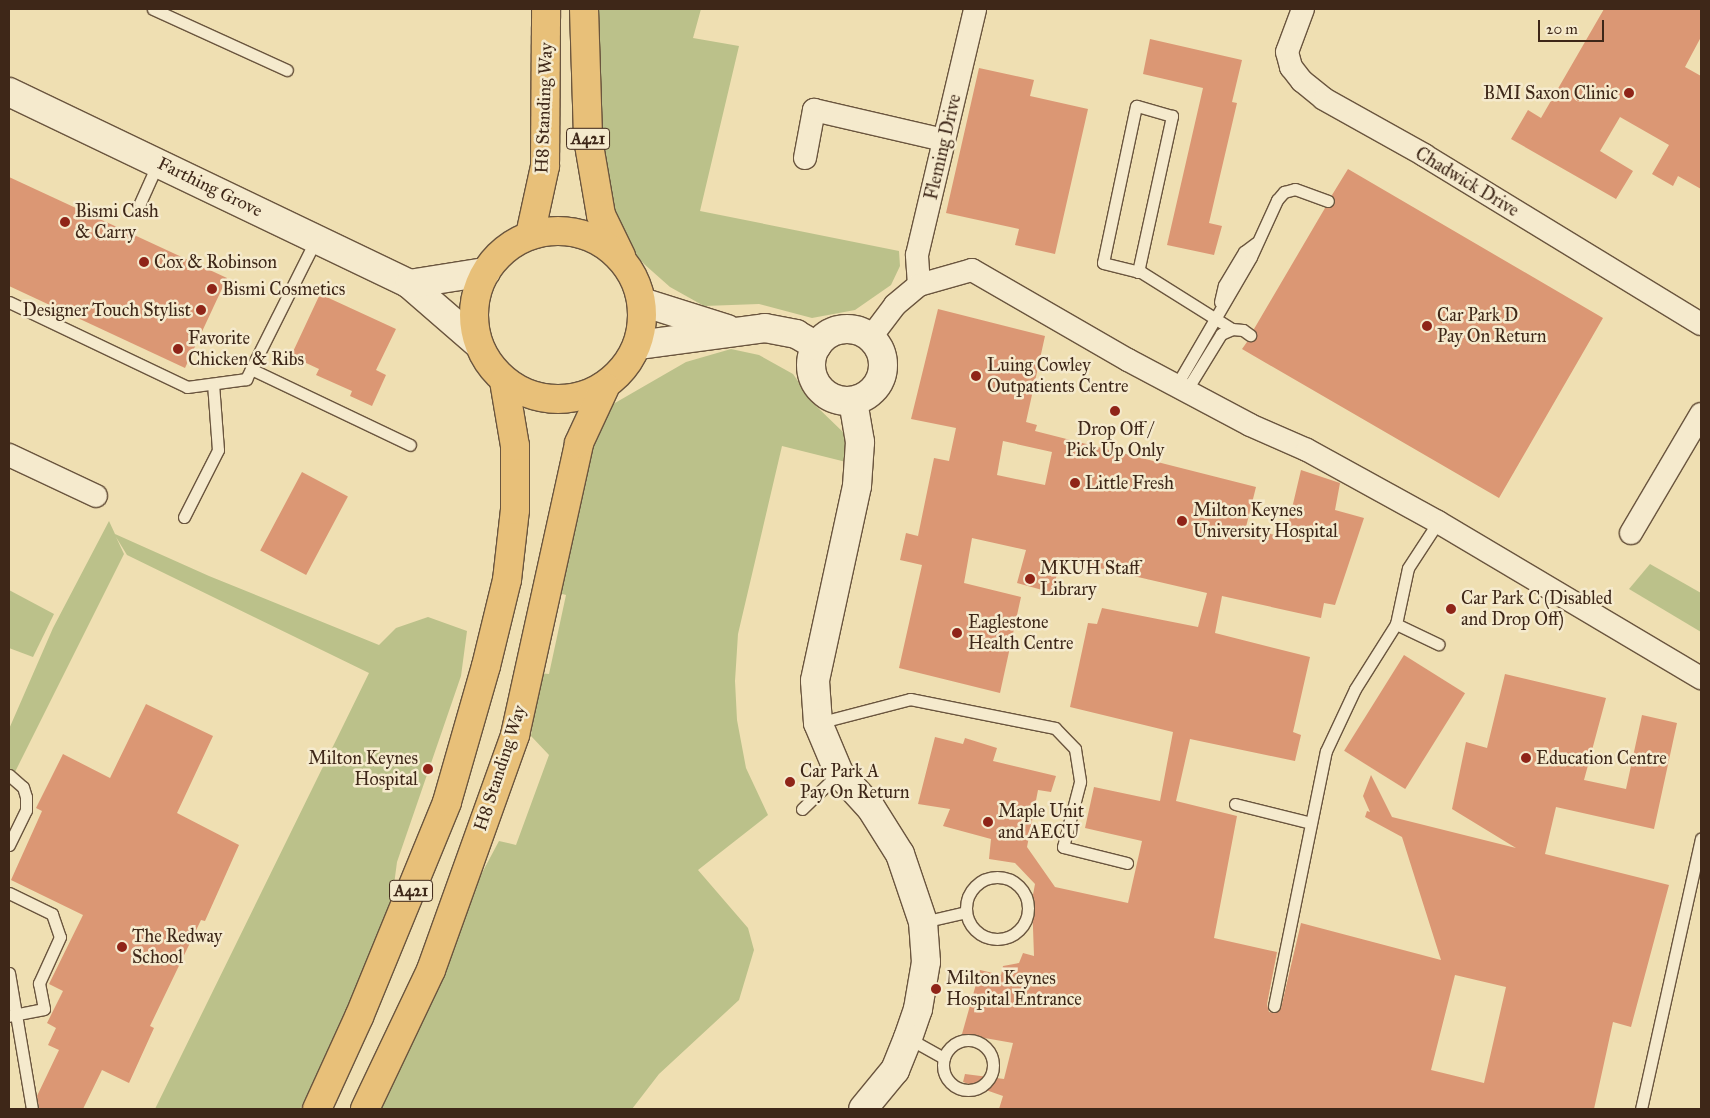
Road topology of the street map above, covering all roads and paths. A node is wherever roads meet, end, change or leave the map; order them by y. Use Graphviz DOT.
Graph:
graph roads {
  1 [pos="153,9"];
  2 [pos="546,9"];
  3 [pos="584,9"];
  4 [pos="975,9"];
  5 [pos="1303,9"];
  6 [pos="287,70"];
  7 [pos="9,92"];
  8 [pos="944,140"];
  9 [pos="804,158"];
  10 [pos="158,162"];
  11 [pos="140,202"];
  12 [pos="1328,202"];
  13 [pos="530,235"];
  14 [pos="317,237"];
  15 [pos="624,263"];
  16 [pos="486,272"];
  17 [pos="1138,272"];
  18 [pos="409,284"];
  19 [pos="919,285"];
  20 [pos="9,302"];
  21 [pos="642,302"];
  22 [pos="1215,319"];
  23 [pos="1701,324"];
  24 [pos="1232,329"];
  25 [pos="733,330"];
  26 [pos="1250,335"];
  27 [pos="871,337"];
  28 [pos="478,343"];
  29 [pos="638,345"];
  30 [pos="817,346"];
  31 [pos="251,369"];
  32 [pos="504,381"];
  33 [pos="213,384"];
  34 [pos="605,386"];
  35 [pos="1181,388"];
  36 [pos="852,401"];
  37 [pos="1701,414"];
  38 [pos="410,445"];
  39 [pos="9,455"];
  40 [pos="96,496"];
  41 [pos="184,517"];
  42 [pos="1438,522"];
  43 [pos="1630,533"];
  44 [pos="1396,624"];
  45 [pos="1438,644"];
  46 [pos="1701,678"];
  47 [pos="818,723"];
  48 [pos="838,773"];
  49 [pos="9,775"];
  50 [pos="1236,804"];
  51 [pos="802,809"];
  52 [pos="1311,823"];
  53 [pos="1701,838"];
  54 [pos="9,845"];
  55 [pos="1127,863"];
  56 [pos="9,893"];
  57 [pos="966,912"];
  58 [pos="922,922"];
  59 [pos="9,973"];
  60 [pos="1274,1006"];
  61 [pos="13,1016"];
  62 [pos="908,1038"];
  63 [pos="944,1058"];
  64 [pos="32,1109"];
  65 [pos="317,1109"];
  66 [pos="365,1109"];
  67 [pos="863,1109"];
  68 [pos="1641,1109"];
  1 -- 6 [label="lane"];
  2 -- 13 [label="highway, H8 Standing Way / A421"];
  3 -- 15 [label="highway, A421"];
  4 -- 8 [label="street, Fleming Drive"];
  5 -- 23 [label="street, Chadwick Drive"];
  7 -- 10 [label="street, Farthing Grove"];
  8 -- 9 [label="street"];
  8 -- 19 [label="street, Fleming Drive"];
  10 -- 11 [label="lane"];
  10 -- 14 [label="street, Farthing Grove"];
  12 -- 22 [label="lane"];
  13 -- 15 [label="highway"];
  13 -- 16 [label="highway"];
  14 -- 18 [label="street, Farthing Grove"];
  14 -- 31 [label="lane"];
  15 -- 21 [label="highway"];
  16 -- 18 [label="street"];
  16 -- 28 [label="highway"];
  17 -- 17 [label="lane"];
  17 -- 22 [label="lane"];
  18 -- 28 [label="street, Farthing Grove"];
  19 -- 27 [label="street"];
  19 -- 35 [label="street"];
  20 -- 33 [label="lane"];
  21 -- 25 [label="street"];
  21 -- 29 [label="highway"];
  22 -- 24 [label="lane"];
  22 -- 35 [label="lane"];
  24 -- 26 [label="lane"];
  24 -- 35 [label="lane"];
  25 -- 29 [label="street"];
  25 -- 30 [label="street"];
  27 -- 30 [label="street"];
  27 -- 36 [label="street"];
  28 -- 32 [label="highway"];
  29 -- 34 [label="highway"];
  30 -- 36 [label="street"];
  31 -- 33 [label="lane"];
  31 -- 38 [label="lane"];
  32 -- 34 [label="highway"];
  32 -- 65 [label="highway, A421"];
  33 -- 41 [label="lane"];
  34 -- 66 [label="highway, H8 Standing Way / A421"];
  35 -- 42 [label="street"];
  36 -- 47 [label="street"];
  37 -- 43 [label="street"];
  39 -- 40 [label="street"];
  42 -- 44 [label="lane"];
  42 -- 46 [label="street"];
  44 -- 45 [label="lane"];
  44 -- 52 [label="lane"];
  47 -- 48 [label="street"];
  47 -- 55 [label="lane"];
  48 -- 51 [label="lane"];
  48 -- 58 [label="street"];
  49 -- 54 [label="lane"];
  50 -- 52 [label="lane"];
  52 -- 60 [label="lane"];
  53 -- 68 [label="lane"];
  56 -- 61 [label="lane"];
  57 -- 57 [label="lane"];
  57 -- 58 [label="lane"];
  58 -- 62 [label="street"];
  59 -- 61 [label="lane"];
  61 -- 64 [label="lane"];
  62 -- 63 [label="lane"];
  62 -- 67 [label="street"];
  63 -- 63 [label="lane"];
}
